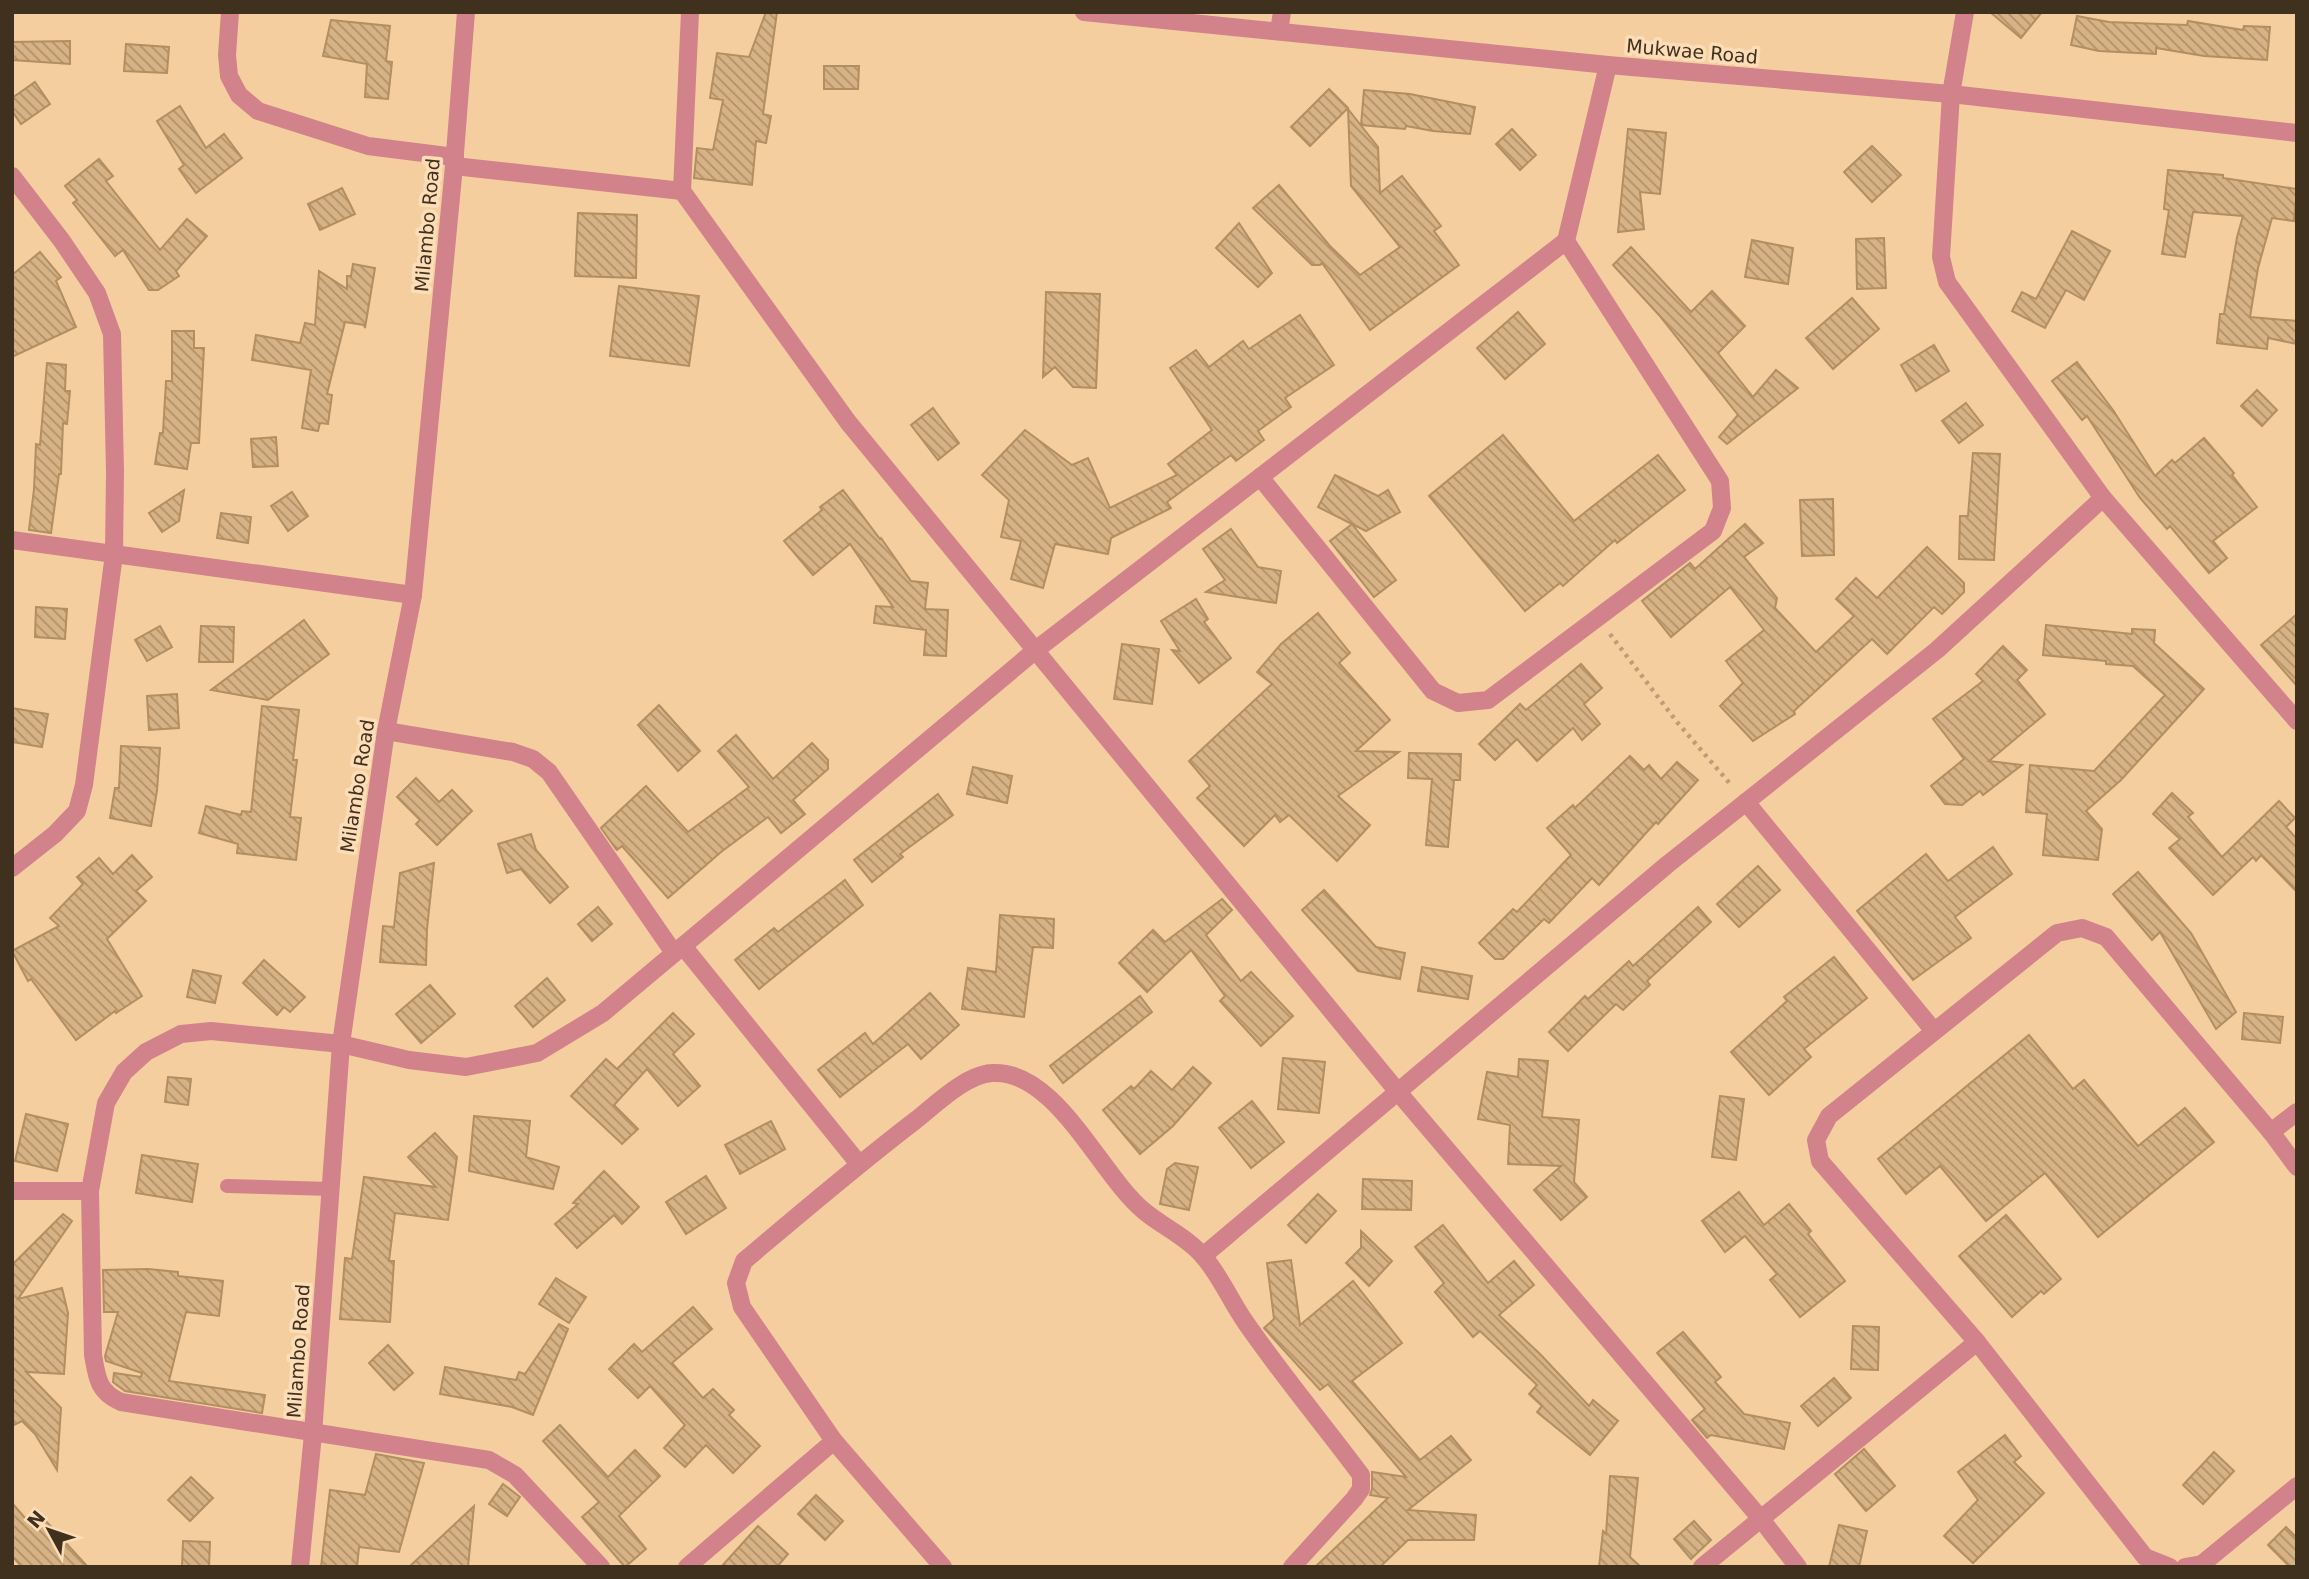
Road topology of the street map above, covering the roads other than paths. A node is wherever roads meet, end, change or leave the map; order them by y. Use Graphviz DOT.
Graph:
graph roads {
  1 [pos="230,12"];
  2 [pos="466,12"];
  3 [pos="690,12"];
  4 [pos="1084,12"];
  5 [pos="1282,12"];
  6 [pos="1965,12"];
  7 [pos="1279,31"];
  8 [pos="1608,65"];
  9 [pos="1951,94"];
  10 [pos="2297,132"];
  11 [pos="454,161"];
  12 [pos="12,176"];
  13 [pos="682,191"];
  14 [pos="1566,241"];
  15 [pos="1260,477"];
  16 [pos="2104,498"];
  17 [pos="12,540"];
  18 [pos="114,554"];
  19 [pos="413,595"];
  20 [pos="1037,649"];
  21 [pos="2297,721"];
  22 [pos="386,731"];
  23 [pos="1746,802"];
  24 [pos="12,869"];
  25 [pos="678,949"];
  26 [pos="1934,1031"];
  27 [pos="341,1044"];
  28 [pos="1398,1092"];
  29 [pos="2297,1112"];
  30 [pos="2271,1132"];
  31 [pos="859,1164"];
  32 [pos="2297,1167"];
  33 [pos="228,1186"];
  34 [pos="330,1189"];
  35 [pos="12,1191"];
  36 [pos="90,1191"];
  37 [pos="1203,1256"];
  38 [pos="1977,1342"];
  39 [pos="313,1434"];
  40 [pos="834,1441"];
  41 [pos="2297,1486"];
  42 [pos="1761,1519"];
  43 [pos="300,1567"];
  44 [pos="601,1567"];
  45 [pos="687,1567"];
  46 [pos="943,1567"];
  47 [pos="1292,1567"];
  48 [pos="1702,1567"];
  49 [pos="1798,1567"];
  50 [pos="2170,1567"];
  51 [pos="2185,1567"];
  1 -- 11 [label="street"];
  2 -- 11 [label="street, Milambo Road"];
  3 -- 13 [label="street"];
  4 -- 7 [label="street, Mukwae Road"];
  5 -- 7 [label="street"];
  6 -- 9 [label="street"];
  7 -- 8 [label="street, Mukwae Road"];
  8 -- 9 [label="street, Mukwae Road"];
  8 -- 14 [label="street"];
  9 -- 10 [label="street, Mukwae Road"];
  9 -- 16 [label="street"];
  11 -- 13 [label="street"];
  11 -- 19 [label="street, Milambo Road"];
  12 -- 18 [label="street"];
  13 -- 20 [label="street"];
  14 -- 15 [label="street"];
  14 -- 15 [label="street"];
  15 -- 20 [label="street"];
  16 -- 21 [label="street"];
  16 -- 23 [label="street"];
  17 -- 18 [label="street"];
  18 -- 19 [label="street"];
  18 -- 24 [label="street"];
  19 -- 22 [label="street, Milambo Road"];
  20 -- 25 [label="street"];
  20 -- 28 [label="street"];
  22 -- 25 [label="street"];
  22 -- 27 [label="street, Milambo Road"];
  23 -- 26 [label="street"];
  23 -- 28 [label="street"];
  25 -- 27 [label="street"];
  25 -- 31 [label="street"];
  26 -- 30 [label="street"];
  26 -- 38 [label="street"];
  27 -- 34 [label="street, Milambo Road"];
  27 -- 36 [label="street"];
  28 -- 37 [label="street"];
  28 -- 42 [label="street"];
  29 -- 30 [label="street"];
  30 -- 32 [label="street"];
  31 -- 37 [label="street"];
  31 -- 40 [label="street"];
  33 -- 34 [label="lane"];
  34 -- 39 [label="street, Milambo Road"];
  35 -- 36 [label="street"];
  36 -- 39 [label="street"];
  37 -- 47 [label="street"];
  38 -- 42 [label="street"];
  38 -- 50 [label="street"];
  39 -- 43 [label="street, Milambo Road"];
  39 -- 44 [label="street"];
  40 -- 45 [label="street"];
  40 -- 46 [label="street"];
  41 -- 51 [label="street"];
  42 -- 48 [label="street"];
  42 -- 49 [label="street"];
}
